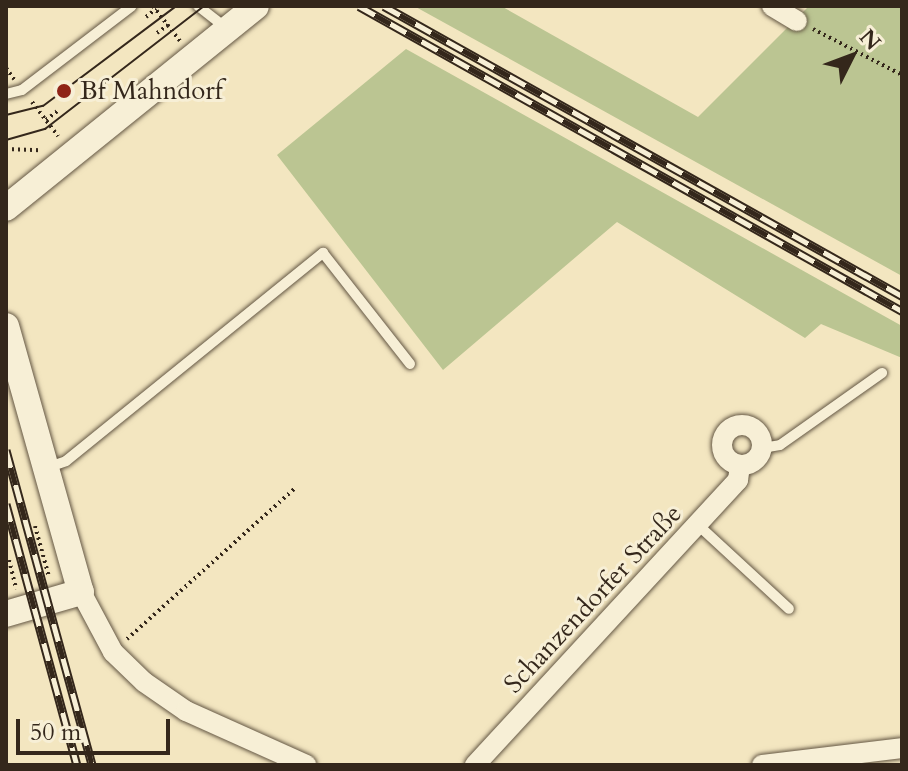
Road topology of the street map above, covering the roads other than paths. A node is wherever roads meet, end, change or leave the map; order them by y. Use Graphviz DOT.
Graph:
graph roads {
  1 [pos="132,6"];
  2 [pos="198,6"];
  3 [pos="256,6"];
  4 [pos="772,6"];
  5 [pos="797,21"];
  6 [pos="228,31"];
  7 [pos="6,94"];
  8 [pos="6,208"];
  9 [pos="6,326"];
  10 [pos="410,364"];
  11 [pos="882,373"];
  12 [pos="762,448"];
  13 [pos="740,465"];
  14 [pos="44,469"];
  15 [pos="697,524"];
  16 [pos="81,592"];
  17 [pos="789,609"];
  18 [pos="6,614"];
  19 [pos="902,748"];
  20 [pos="306,765"];
  21 [pos="475,765"];
  22 [pos="762,765"];
  1 -- 7 [label="lane"];
  2 -- 6 [label="lane"];
  3 -- 6 [label="street"];
  4 -- 5 [label="street"];
  6 -- 8 [label="street"];
  9 -- 14 [label="street"];
  10 -- 14 [label="lane"];
  11 -- 12 [label="lane"];
  12 -- 13 [label="street, Schanzendorfer Straße"];
  12 -- 13 [label="street"];
  13 -- 15 [label="street, Schanzendorfer Straße"];
  14 -- 16 [label="street"];
  15 -- 17 [label="lane"];
  15 -- 21 [label="street, Schanzendorfer Straße"];
  16 -- 18 [label="street"];
  16 -- 20 [label="street"];
  19 -- 22 [label="street"];
}
